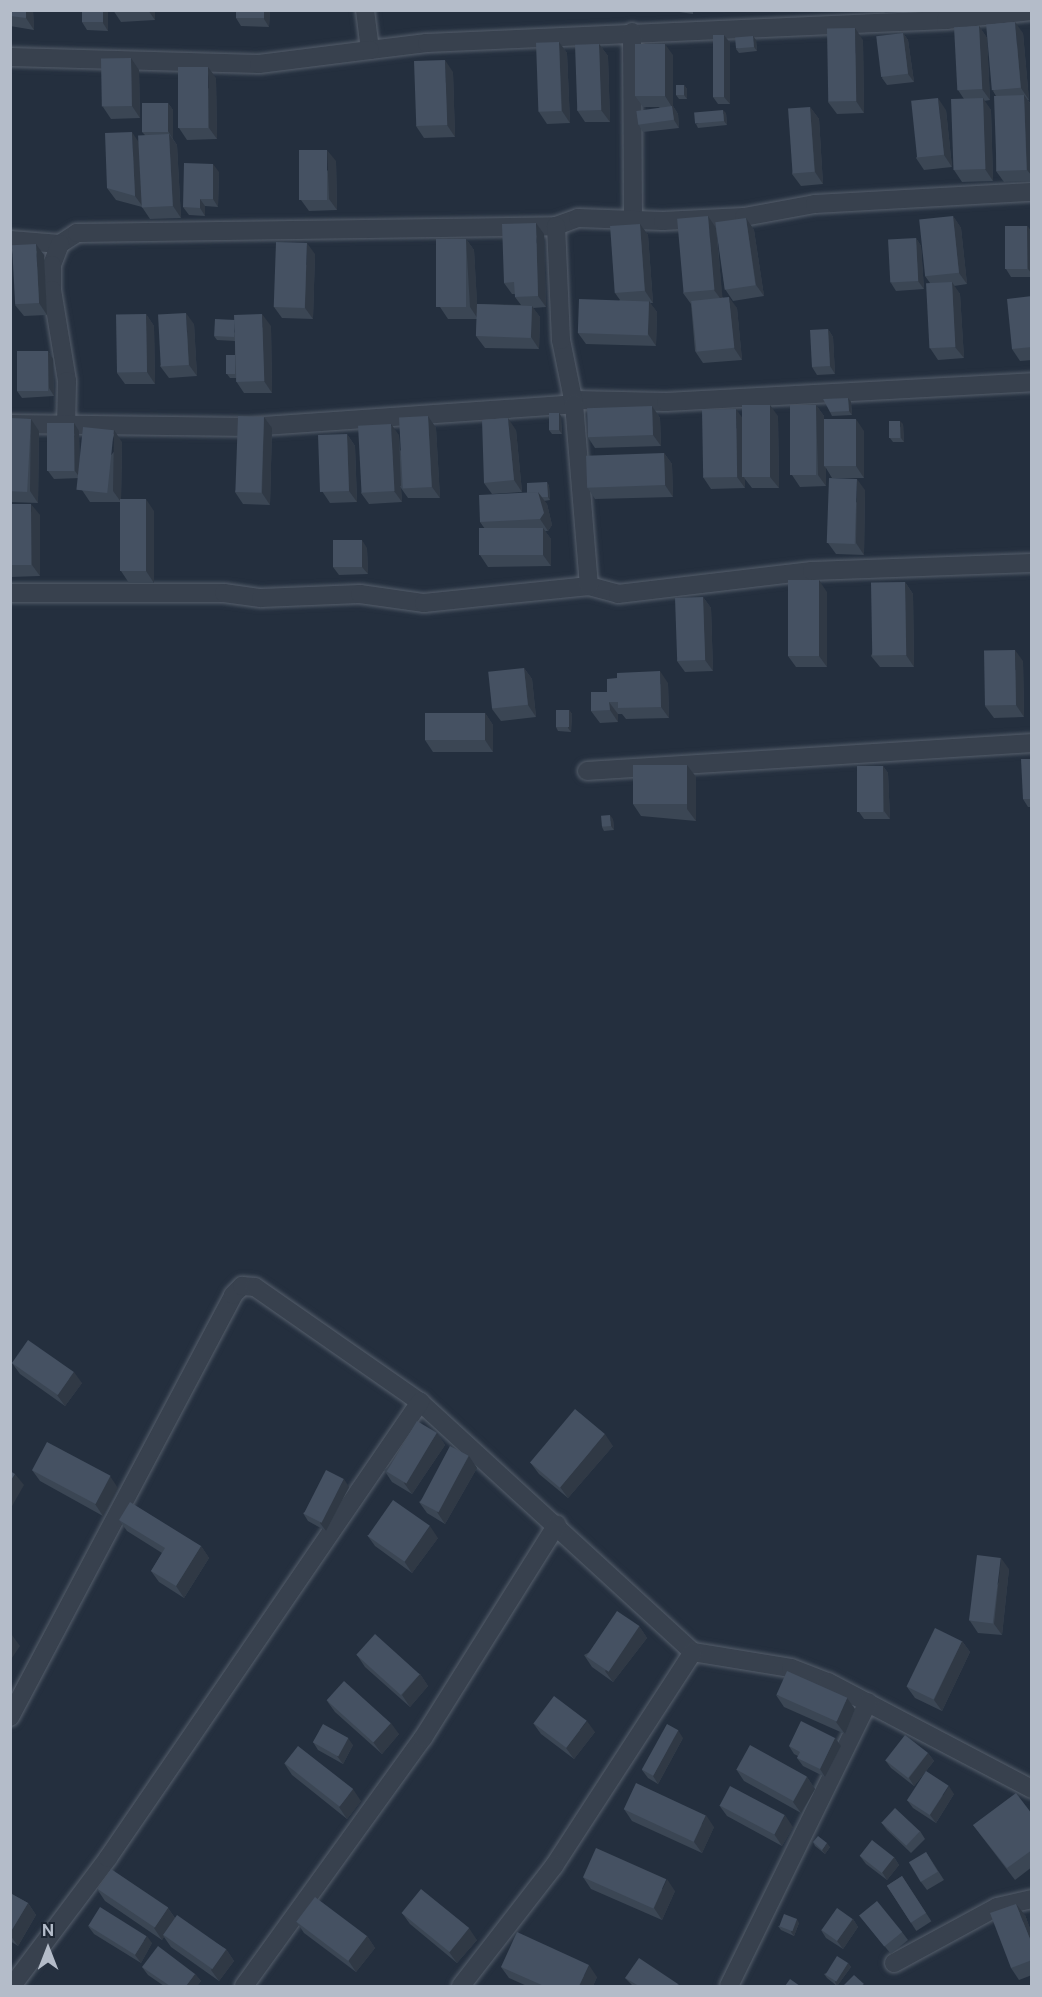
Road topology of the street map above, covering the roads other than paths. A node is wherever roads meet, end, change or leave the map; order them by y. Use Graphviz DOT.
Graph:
graph roads {
  1 [pos="365,10"];
  2 [pos="1032,11"];
  3 [pos="859,16"];
  4 [pos="632,32"];
  5 [pos="370,50"];
  6 [pos="10,57"];
  7 [pos="1032,192"];
  8 [pos="633,217"];
  9 [pos="556,226"];
  10 [pos="10,240"];
  11 [pos="60,244"];
  12 [pos="1032,382"];
  13 [pos="574,402"];
  14 [pos="10,424"];
  15 [pos="66,427"];
  16 [pos="1032,563"];
  17 [pos="589,586"];
  18 [pos="10,593"];
  19 [pos="1032,743"];
  20 [pos="587,771"];
  21 [pos="420,1402"];
  22 [pos="557,1524"];
  23 [pos="693,1652"];
  24 [pos="868,1702"];
  25 [pos="10,1717"];
  26 [pos="1032,1789"];
  27 [pos="1032,1899"];
  28 [pos="894,1963"];
  29 [pos="12,1986"];
  30 [pos="244,1986"];
  31 [pos="461,1986"];
  32 [pos="729,1986"];
  1 -- 5 [label="street"];
  2 -- 3 [label="street"];
  3 -- 4 [label="street"];
  4 -- 5 [label="street"];
  4 -- 8 [label="street"];
  5 -- 6 [label="street"];
  7 -- 8 [label="street"];
  8 -- 9 [label="street"];
  9 -- 11 [label="street"];
  9 -- 13 [label="street"];
  10 -- 11 [label="street"];
  11 -- 15 [label="street"];
  12 -- 13 [label="street"];
  13 -- 15 [label="street"];
  13 -- 17 [label="street"];
  14 -- 15 [label="street"];
  16 -- 17 [label="street"];
  17 -- 18 [label="street"];
  19 -- 20 [label="street"];
  21 -- 22 [label="street"];
  21 -- 25 [label="street"];
  21 -- 29 [label="street"];
  22 -- 23 [label="street"];
  22 -- 30 [label="street"];
  23 -- 24 [label="street"];
  23 -- 31 [label="street"];
  24 -- 26 [label="street"];
  24 -- 32 [label="street"];
  27 -- 28 [label="street"];
}
